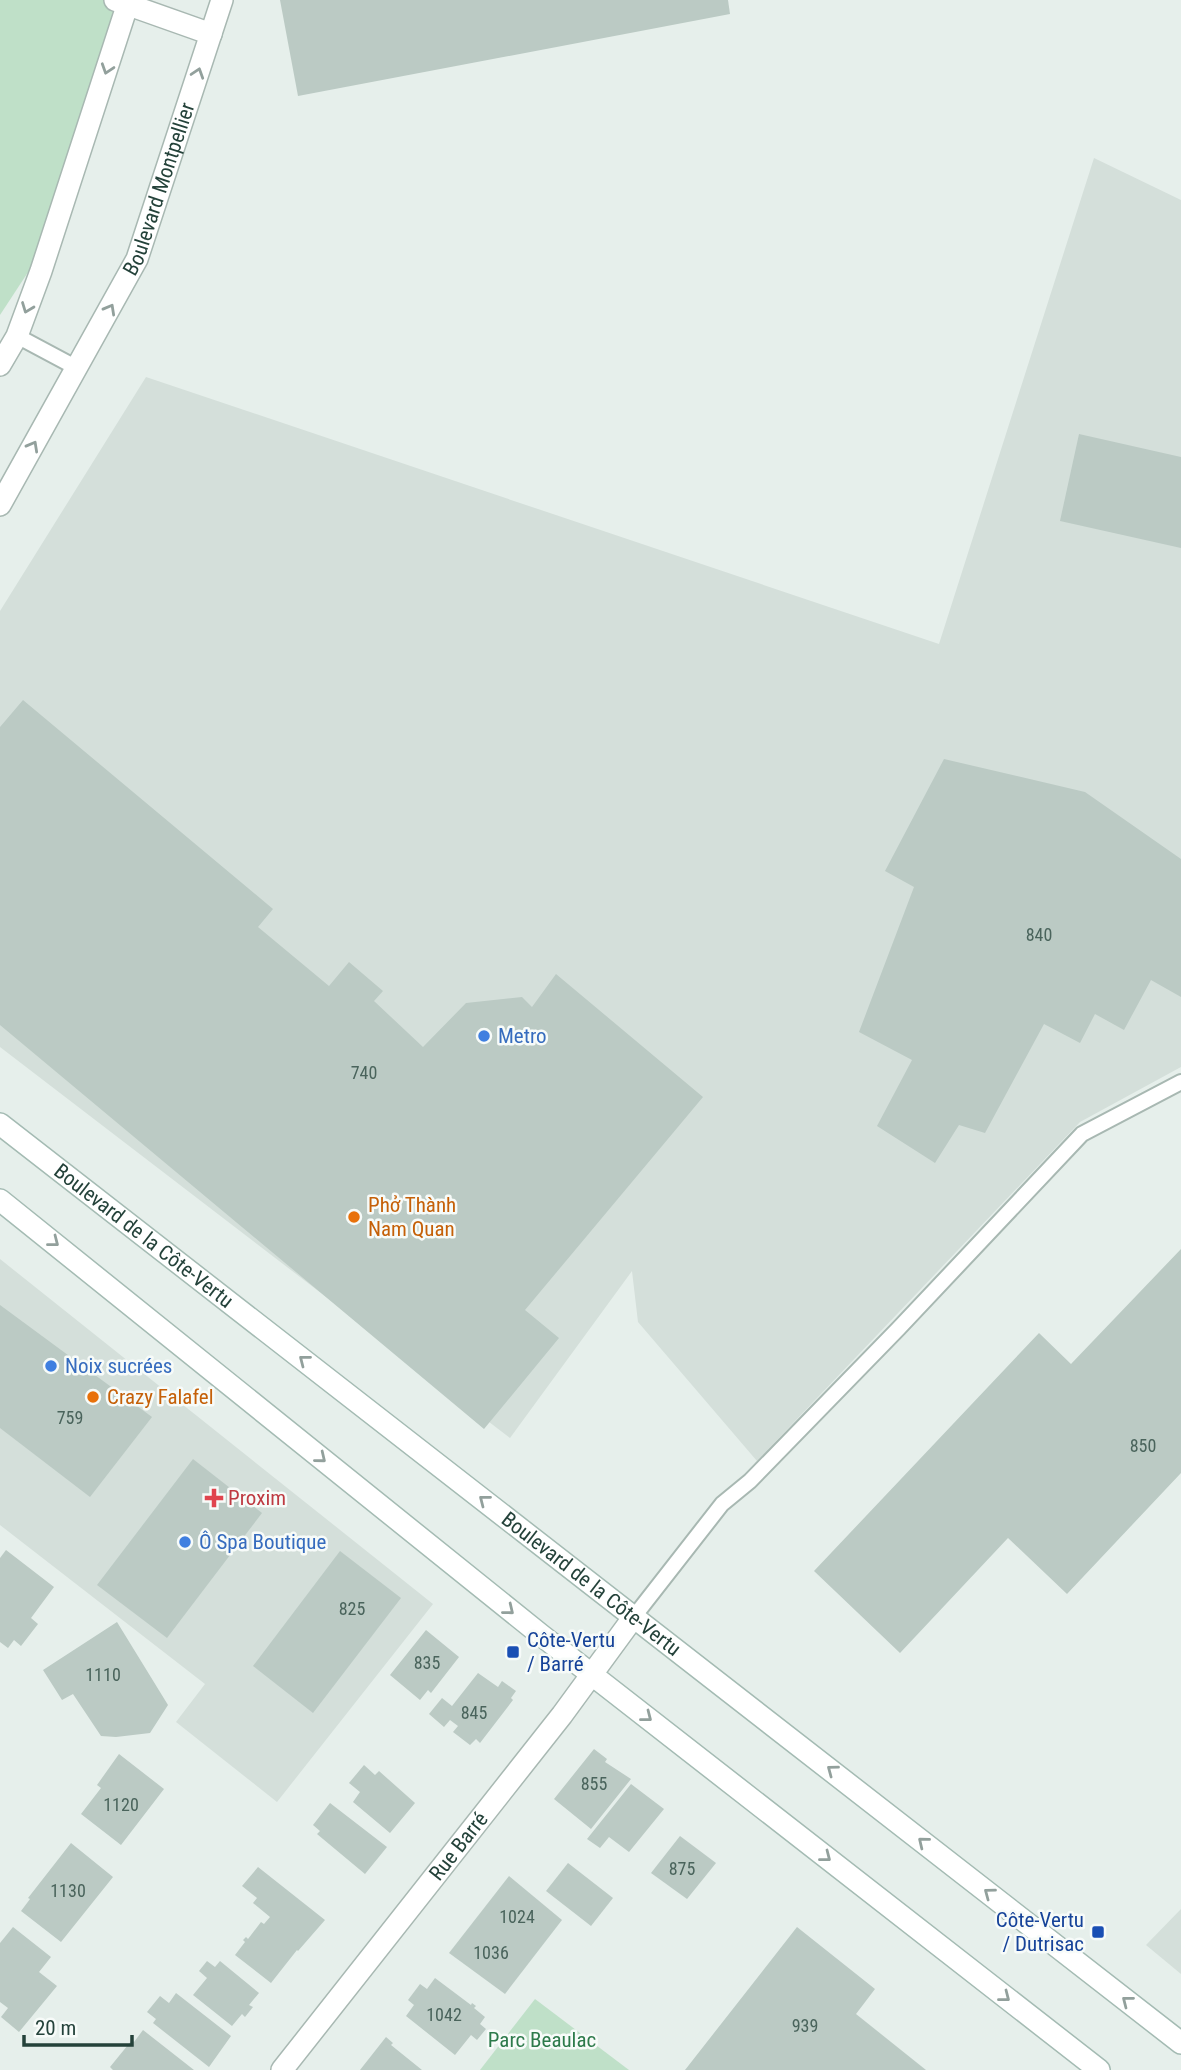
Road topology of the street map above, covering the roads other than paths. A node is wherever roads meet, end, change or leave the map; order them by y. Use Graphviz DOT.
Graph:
graph roads {
  1 [pos="222,0"];
  2 [pos="124,1"];
  3 [pos="211,34"];
  4 [pos="16,336"];
  5 [pos="0,365"];
  6 [pos="77,368"];
  7 [pos="0,505"];
  8 [pos="1181,1082"];
  9 [pos="0,1124"];
  10 [pos="0,1200"];
  11 [pos="633,1618"];
  12 [pos="593,1674"];
  13 [pos="1181,2043"];
  14 [pos="282,2070"];
  15 [pos="1099,2070"];
  1 -- 3 [label="main road, Boulevard Montpellier"];
  2 -- 3 [label="main road"];
  2 -- 4 [label="main road, one-way"];
  6 -- 3 [label="main road, Boulevard Montpellier, one-way"];
  4 -- 5 [label="main road"];
  4 -- 6 [label="lane"];
  7 -- 6 [label="main road, Boulevard Montpellier, one-way"];
  8 -- 11 [label="lane"];
  11 -- 9 [label="main road, Boulevard de la Côte-Vertu, one-way"];
  10 -- 12 [label="main road, one-way"];
  11 -- 12 [label="main road, Rue Barré"];
  13 -- 11 [label="main road, Boulevard de la Côte-Vertu, one-way"];
  12 -- 14 [label="main road, Rue Barré"];
  12 -- 15 [label="main road, one-way"];
}
